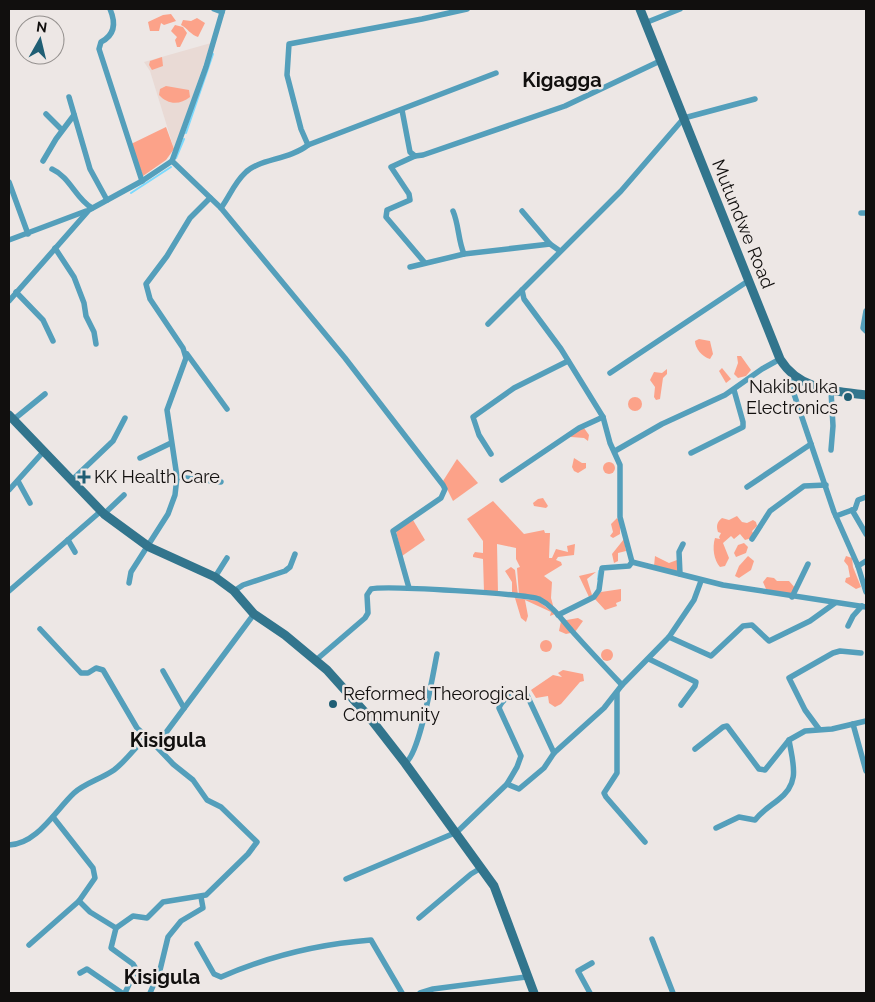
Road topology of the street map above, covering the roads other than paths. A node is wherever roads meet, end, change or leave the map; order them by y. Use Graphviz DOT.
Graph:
graph roads {
  1 [pos="110,9"];
  2 [pos="214,9"];
  3 [pos="467,9"];
  4 [pos="640,9"];
  5 [pos="680,9"];
  6 [pos="222,10"];
  7 [pos="645,23"];
  8 [pos="660,61"];
  9 [pos="496,73"];
  10 [pos="69,97"];
  11 [pos="755,98"];
  12 [pos="402,110"];
  13 [pos="46,114"];
  14 [pos="74,115"];
  15 [pos="684,118"];
  16 [pos="62,130"];
  17 [pos="308,144"];
  18 [pos="415,156"];
  19 [pos="43,161"];
  20 [pos="172,161"];
  21 [pos="52,169"];
  22 [pos="142,181"];
  23 [pos="9,182"];
  24 [pos="210,198"];
  25 [pos="107,200"];
  26 [pos="221,208"];
  27 [pos="90,209"];
  28 [pos="453,211"];
  29 [pos="522,211"];
  30 [pos="28,234"];
  31 [pos="9,240"];
  32 [pos="550,244"];
  33 [pos="55,248"];
  34 [pos="560,251"];
  35 [pos="464,254"];
  36 [pos="425,263"];
  37 [pos="410,267"];
  38 [pos="748,281"];
  39 [pos="522,290"];
  40 [pos="16,292"];
  41 [pos="9,301"];
  42 [pos="866,311"];
  43 [pos="488,324"];
  44 [pos="866,331"];
  45 [pos="53,341"];
  46 [pos="96,344"];
  47 [pos="185,353"];
  48 [pos="780,359"];
  49 [pos="568,361"];
  50 [pos="610,373"];
  51 [pos="793,375"];
  52 [pos="734,390"];
  53 [pos="831,390"];
  54 [pos="45,394"];
  55 [pos="866,395"];
  56 [pos="227,409"];
  57 [pos="11,417"];
  58 [pos="603,417"];
  59 [pos="125,418"];
  60 [pos="171,443"];
  61 [pos="811,444"];
  62 [pos="831,450"];
  63 [pos="44,451"];
  64 [pos="615,452"];
  65 [pos="692,453"];
  66 [pos="491,454"];
  67 [pos="140,458"];
  68 [pos="177,476"];
  69 [pos="72,480"];
  70 [pos="502,480"];
  71 [pos="18,481"];
  72 [pos="221,482"];
  73 [pos="826,484"];
  74 [pos="747,487"];
  75 [pos="9,490"];
  76 [pos="124,495"];
  77 [pos="866,497"];
  78 [pos="30,503"];
  79 [pos="852,510"];
  80 [pos="103,512"];
  81 [pos="836,516"];
  82 [pos="866,534"];
  83 [pos="752,539"];
  84 [pos="68,540"];
  85 [pos="683,544"];
  86 [pos="149,547"];
  87 [pos="75,552"];
  88 [pos="295,554"];
  89 [pos="227,558"];
  90 [pos="866,561"];
  91 [pos="632,562"];
  92 [pos="808,564"];
  93 [pos="858,566"];
  94 [pos="680,574"];
  95 [pos="215,577"];
  96 [pos="701,581"];
  97 [pos="129,583"];
  98 [pos="409,588"];
  99 [pos="9,591"];
  100 [pos="234,592"];
  101 [pos="866,592"];
  102 [pos="792,597"];
  103 [pos="835,603"];
  104 [pos="864,607"];
  105 [pos="254,614"];
  106 [pos="558,615"];
  107 [pos="848,626"];
  108 [pos="40,629"];
  109 [pos="669,637"];
  110 [pos="861,653"];
  111 [pos="437,654"];
  112 [pos="649,659"];
  113 [pos="316,660"];
  114 [pos="163,671"];
  115 [pos="622,685"];
  116 [pos="617,693"];
  117 [pos="681,705"];
  118 [pos="184,708"];
  119 [pos="866,721"];
  120 [pos="853,724"];
  121 [pos="820,729"];
  122 [pos="147,737"];
  123 [pos="789,740"];
  124 [pos="156,746"];
  125 [pos="695,749"];
  126 [pos="554,753"];
  127 [pos="406,763"];
  128 [pos="866,771"];
  129 [pos="507,784"];
  130 [pos="53,817"];
  131 [pos="716,828"];
  132 [pos="457,832"];
  133 [pos="645,842"];
  134 [pos="9,845"];
  135 [pos="481,868"];
  136 [pos="346,879"];
  137 [pos="201,897"];
  138 [pos="79,901"];
  139 [pos="419,918"];
  140 [pos="116,928"];
  141 [pos="652,939"];
  142 [pos="197,944"];
  143 [pos="29,945"];
  144 [pos="592,963"];
  145 [pos="80,973"];
  146 [pos="526,977"];
  147 [pos="444,990"];
  148 [pos="124,993"];
  149 [pos="150,993"];
  150 [pos="402,993"];
  151 [pos="420,993"];
  152 [pos="534,993"];
  153 [pos="590,993"];
  154 [pos="673,993"];
  1 -- 22 [label="street"];
  2 -- 6 [label="street"];
  3 -- 17 [label="street"];
  4 -- 7 [label="street, Mutundwe Road"];
  5 -- 7 [label="street"];
  6 -- 20 [label="street"];
  7 -- 8 [label="street, Mutundwe Road"];
  8 -- 15 [label="street, Mutundwe Road"];
  8 -- 18 [label="street"];
  9 -- 12 [label="street"];
  10 -- 14 [label="street"];
  11 -- 15 [label="street"];
  12 -- 17 [label="street"];
  12 -- 18 [label="street"];
  13 -- 16 [label="street"];
  14 -- 16 [label="street"];
  14 -- 25 [label="street"];
  15 -- 34 [label="street"];
  15 -- 38 [label="street, Mutundwe Road"];
  16 -- 19 [label="street"];
  17 -- 26 [label="street"];
  18 -- 36 [label="street"];
  20 -- 22 [label="street"];
  20 -- 24 [label="street"];
  21 -- 27 [label="street"];
  22 -- 25 [label="street"];
  23 -- 30 [label="street"];
  24 -- 26 [label="street"];
  24 -- 47 [label="street"];
  25 -- 27 [label="street"];
  26 -- 98 [label="street"];
  27 -- 30 [label="street"];
  27 -- 33 [label="street"];
  28 -- 35 [label="street"];
  29 -- 32 [label="street"];
  30 -- 31 [label="street"];
  32 -- 34 [label="street"];
  32 -- 35 [label="street"];
  33 -- 40 [label="street"];
  33 -- 46 [label="street"];
  34 -- 39 [label="street"];
  35 -- 36 [label="street"];
  36 -- 37 [label="street"];
  38 -- 48 [label="street, Mutundwe Road"];
  38 -- 50 [label="street"];
  39 -- 43 [label="street"];
  39 -- 49 [label="street"];
  40 -- 41 [label="street"];
  40 -- 45 [label="street"];
  42 -- 44 [label="street"];
  47 -- 56 [label="street"];
  47 -- 60 [label="street"];
  48 -- 51 [label="street, Mutundwe Road"];
  48 -- 52 [label="street"];
  49 -- 58 [label="street"];
  49 -- 66 [label="street"];
  51 -- 53 [label="street, Mutundwe Road"];
  51 -- 61 [label="street"];
  52 -- 64 [label="street"];
  52 -- 65 [label="street"];
  53 -- 55 [label="street, Mutundwe Road"];
  53 -- 62 [label="street"];
  54 -- 57 [label="street"];
  57 -- 63 [label="street"];
  58 -- 64 [label="street"];
  58 -- 70 [label="street"];
  59 -- 69 [label="street"];
  60 -- 67 [label="street"];
  60 -- 68 [label="street"];
  61 -- 73 [label="street"];
  61 -- 74 [label="street"];
  63 -- 69 [label="street"];
  63 -- 71 [label="street"];
  64 -- 91 [label="street"];
  68 -- 72 [label="street"];
  68 -- 86 [label="street"];
  69 -- 80 [label="street"];
  71 -- 75 [label="street"];
  71 -- 78 [label="street"];
  73 -- 81 [label="street"];
  73 -- 83 [label="street"];
  76 -- 80 [label="street"];
  77 -- 79 [label="street"];
  79 -- 81 [label="street"];
  79 -- 82 [label="street"];
  80 -- 84 [label="street"];
  80 -- 86 [label="street"];
  81 -- 93 [label="street"];
  84 -- 87 [label="street"];
  84 -- 99 [label="street"];
  85 -- 94 [label="street"];
  86 -- 95 [label="street"];
  86 -- 97 [label="street"];
  88 -- 100 [label="street"];
  89 -- 95 [label="street"];
  90 -- 93 [label="street"];
  91 -- 94 [label="street"];
  91 -- 106 [label="street"];
  92 -- 102 [label="street"];
  93 -- 101 [label="street"];
  94 -- 96 [label="street"];
  95 -- 100 [label="street"];
  96 -- 102 [label="street"];
  96 -- 109 [label="street"];
  98 -- 106 [label="street"];
  98 -- 113 [label="street"];
  100 -- 105 [label="street"];
  102 -- 103 [label="street"];
  103 -- 104 [label="street"];
  103 -- 109 [label="street"];
  104 -- 107 [label="street"];
  105 -- 113 [label="street"];
  105 -- 118 [label="street"];
  106 -- 115 [label="street"];
  108 -- 122 [label="street"];
  109 -- 112 [label="street"];
  110 -- 121 [label="street"];
  111 -- 127 [label="street"];
  112 -- 115 [label="street"];
  112 -- 117 [label="street"];
  113 -- 127 [label="street"];
  114 -- 118 [label="street"];
  115 -- 116 [label="street"];
  116 -- 126 [label="street"];
  116 -- 133 [label="street"];
  118 -- 124 [label="street"];
  119 -- 120 [label="street"];
  120 -- 121 [label="street"];
  120 -- 128 [label="street"];
  121 -- 123 [label="street"];
  122 -- 124 [label="street"];
  122 -- 130 [label="street"];
  123 -- 125 [label="street"];
  123 -- 131 [label="street"];
  124 -- 137 [label="street"];
  126 -- 129 [label="street"];
  126 -- 129 [label="street"];
  127 -- 132 [label="street"];
  129 -- 132 [label="street"];
  130 -- 134 [label="street"];
  130 -- 138 [label="street"];
  132 -- 135 [label="street"];
  132 -- 136 [label="street"];
  135 -- 139 [label="street"];
  135 -- 146 [label="street"];
  137 -- 140 [label="street"];
  137 -- 149 [label="street"];
  138 -- 140 [label="street"];
  138 -- 143 [label="street"];
  140 -- 148 [label="street"];
  141 -- 154 [label="street"];
  142 -- 150 [label="street"];
  144 -- 153 [label="street"];
  145 -- 148 [label="street"];
  146 -- 147 [label="street"];
  146 -- 152 [label="street"];
  147 -- 151 [label="street"];
}
